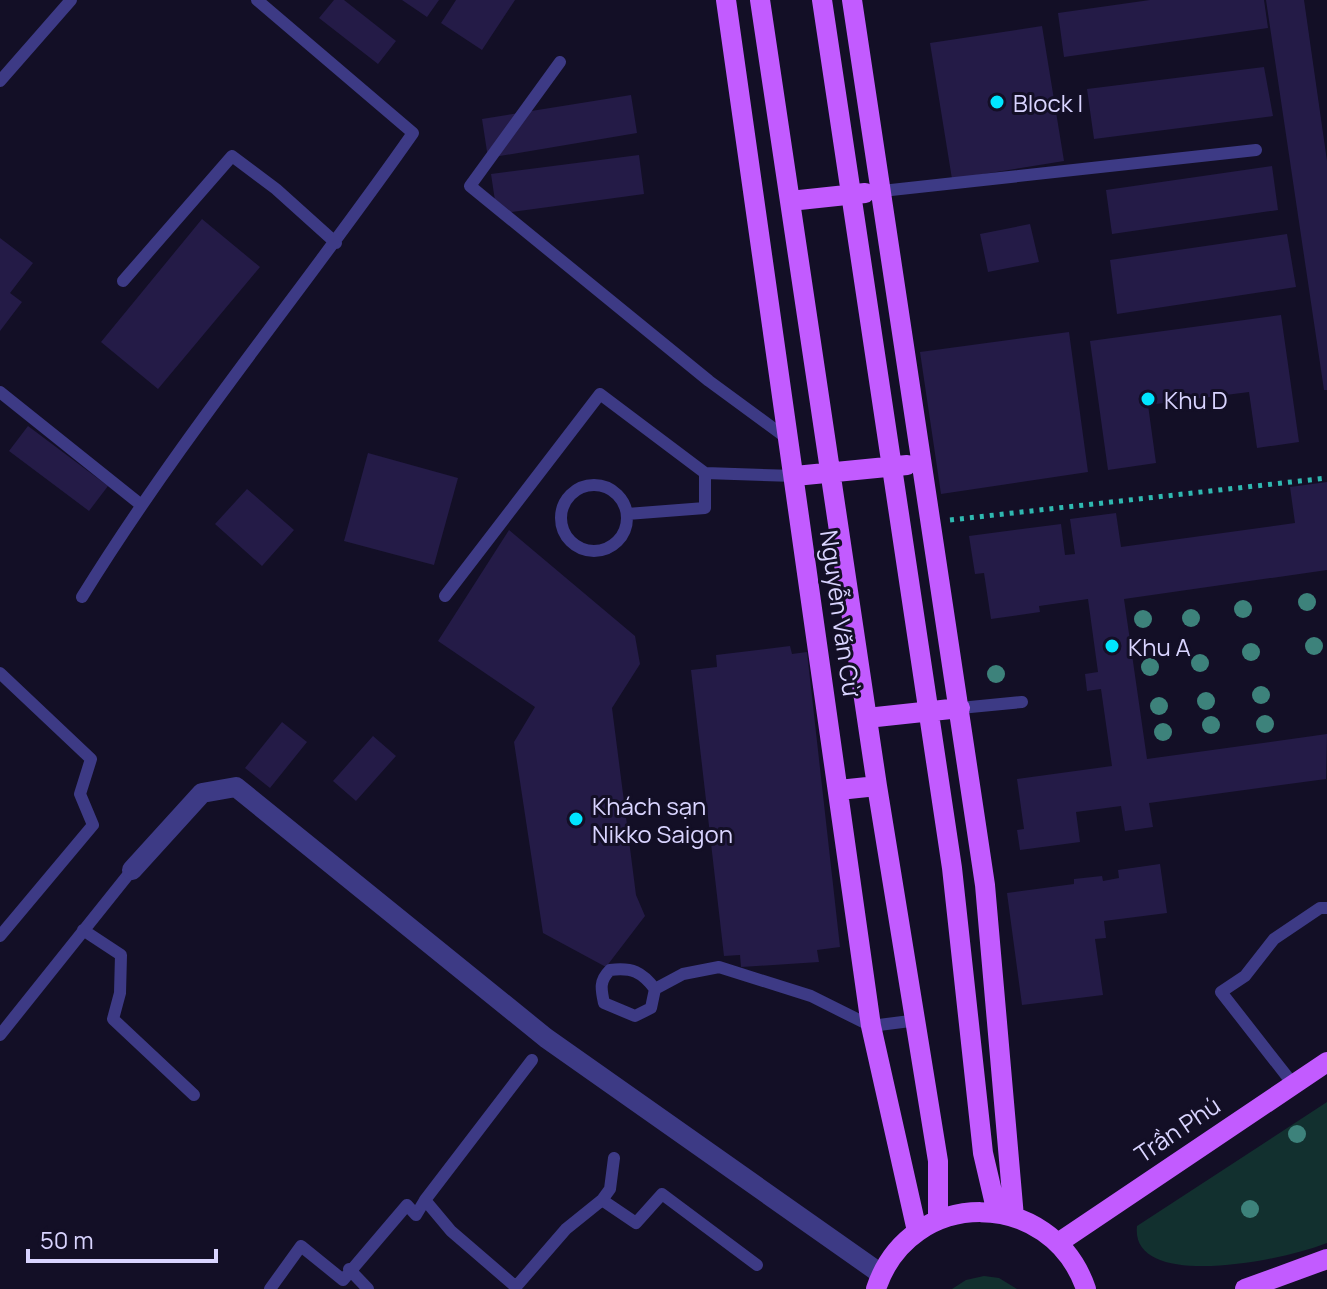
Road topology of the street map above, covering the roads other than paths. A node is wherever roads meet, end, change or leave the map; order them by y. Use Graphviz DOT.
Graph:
graph roads {
  1 [pos="71,0"];
  2 [pos="257,0"];
  3 [pos="726,0"];
  4 [pos="760,0"];
  5 [pos="822,0"];
  6 [pos="852,0"];
  7 [pos="560,62"];
  8 [pos="0,81"];
  9 [pos="1256,150"];
  10 [pos="882,191"];
  11 [pos="852,195"];
  12 [pos="790,201"];
  13 [pos="336,243"];
  14 [pos="123,281"];
  15 [pos="0,392"];
  16 [pos="791,441"];
  17 [pos="923,464"];
  18 [pos="894,466"];
  19 [pos="705,473"];
  20 [pos="830,473"];
  21 [pos="795,476"];
  22 [pos="140,504"];
  23 [pos="627,514"];
  24 [pos="445,596"];
  25 [pos="82,597"];
  26 [pos="0,673"];
  27 [pos="1022,702"];
  28 [pos="960,708"];
  29 [pos="929,711"];
  30 [pos="867,718"];
  31 [pos="877,786"];
  32 [pos="839,790"];
  33 [pos="132,870"];
  34 [pos="1327,908"];
  35 [pos="5,920"];
  36 [pos="83,930"];
  37 [pos="0,936"];
  38 [pos="655,989"];
  39 [pos="918,1020"];
  40 [pos="871,1026"];
  41 [pos="0,1035"];
  42 [pos="532,1060"];
  43 [pos="1327,1062"];
  44 [pos="1293,1084"];
  45 [pos="194,1095"];
  46 [pos="614,1158"];
  47 [pos="425,1200"];
  48 [pos="602,1200"];
  49 [pos="1006,1215"];
  50 [pos="938,1219"];
  51 [pos="917,1231"];
  52 [pos="1058,1243"];
  53 [pos="1327,1259"];
  54 [pos="757,1265"];
  55 [pos="349,1269"];
  56 [pos="879,1282"];
  57 [pos="515,1288"];
  58 [pos="270,1289"];
  59 [pos="368,1289"];
  60 [pos="1086,1289"];
  61 [pos="1245,1289"];
  1 -- 8 [label="lane"];
  2 -- 13 [label="lane"];
  3 -- 16 [label="main road, Nguyễn Văn Cừ"];
  4 -- 12 [label="main road, Nguyễn Văn Cừ"];
  5 -- 11 [label="main road"];
  6 -- 10 [label="main road"];
  7 -- 16 [label="lane"];
  9 -- 10 [label="lane"];
  10 -- 11 [label="main road"];
  10 -- 17 [label="main road"];
  11 -- 12 [label="main road"];
  11 -- 18 [label="main road"];
  12 -- 20 [label="main road, Nguyễn Văn Cừ"];
  13 -- 14 [label="lane"];
  13 -- 22 [label="lane"];
  15 -- 22 [label="lane"];
  16 -- 21 [label="main road, Nguyễn Văn Cừ"];
  17 -- 18 [label="main road"];
  17 -- 28 [label="main road"];
  18 -- 20 [label="main road"];
  18 -- 29 [label="main road"];
  19 -- 21 [label="lane"];
  19 -- 23 [label="lane"];
  19 -- 24 [label="lane"];
  20 -- 21 [label="main road"];
  20 -- 30 [label="main road, Nguyễn Văn Cừ"];
  21 -- 32 [label="main road, Nguyễn Văn Cừ"];
  22 -- 25 [label="lane"];
  23 -- 23 [label="lane"];
  26 -- 35 [label="lane"];
  27 -- 28 [label="lane"];
  28 -- 29 [label="main road"];
  28 -- 49 [label="main road"];
  29 -- 30 [label="main road"];
  29 -- 49 [label="main road"];
  30 -- 31 [label="main road, Nguyễn Văn Cừ"];
  31 -- 32 [label="main road"];
  31 -- 39 [label="main road, Nguyễn Văn Cừ"];
  32 -- 40 [label="main road, Nguyễn Văn Cừ"];
  33 -- 36 [label="lane"];
  33 -- 56 [label="street"];
  34 -- 44 [label="lane"];
  35 -- 37 [label="lane"];
  36 -- 41 [label="lane"];
  36 -- 45 [label="lane"];
  38 -- 38 [label="lane"];
  38 -- 40 [label="lane"];
  39 -- 40 [label="lane"];
  39 -- 50 [label="main road, Nguyễn Văn Cừ"];
  40 -- 51 [label="main road, Nguyễn Văn Cừ"];
  42 -- 47 [label="lane"];
  43 -- 44 [label="main road, Trần Phú"];
  44 -- 52 [label="main road, Trần Phú"];
  46 -- 48 [label="lane"];
  47 -- 55 [label="lane"];
  47 -- 57 [label="lane"];
  48 -- 54 [label="lane"];
  48 -- 57 [label="lane"];
  49 -- 50 [label="main road"];
  49 -- 52 [label="main road"];
  50 -- 51 [label="main road"];
  51 -- 56 [label="main road"];
  52 -- 60 [label="main road"];
  53 -- 61 [label="main road"];
  55 -- 58 [label="lane"];
  55 -- 59 [label="lane"];
}
